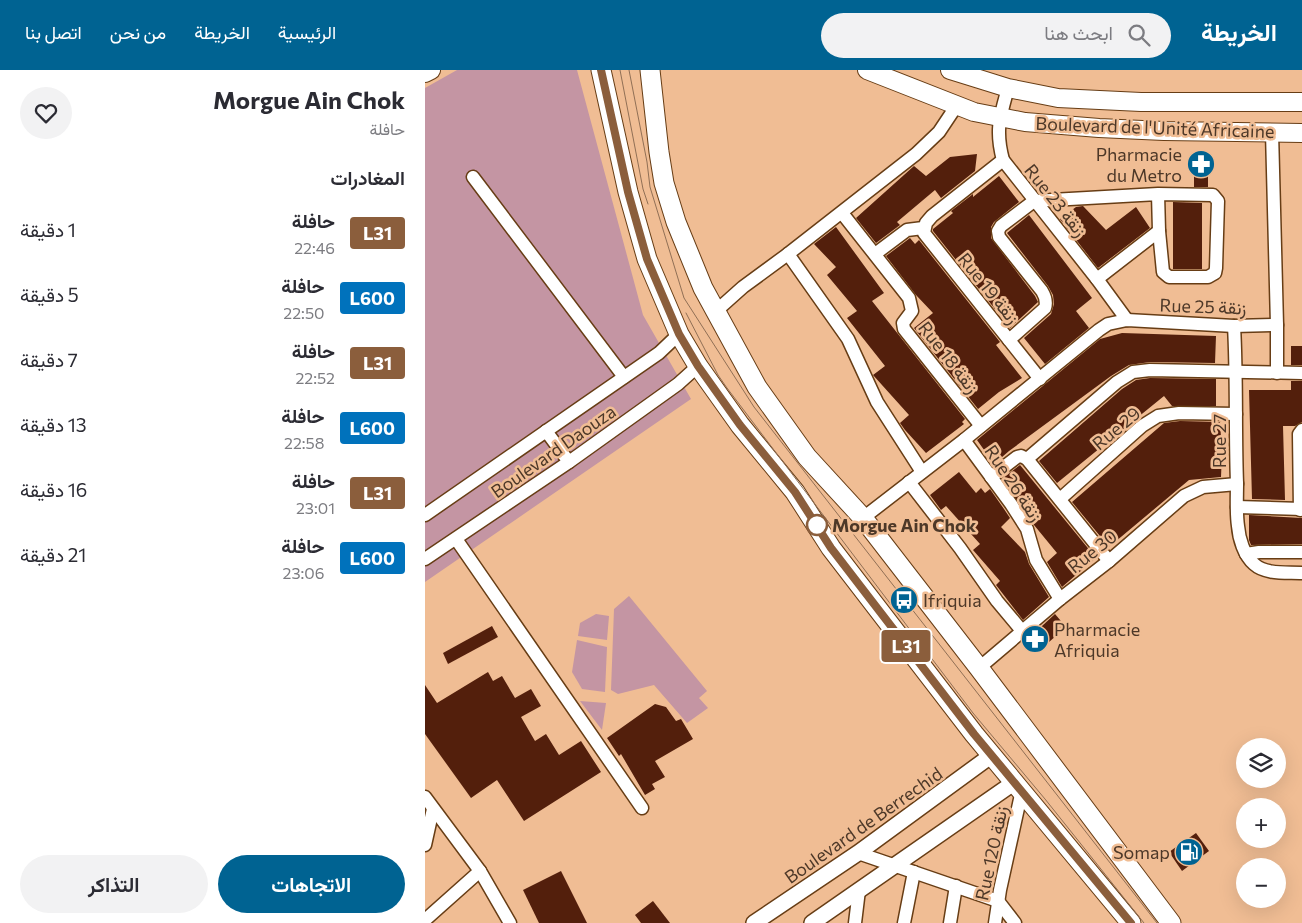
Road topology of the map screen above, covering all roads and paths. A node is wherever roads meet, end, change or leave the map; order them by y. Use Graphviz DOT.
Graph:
graph roads {
  1 [pos="431,70"];
  2 [pos="601,70"];
  3 [pos="650,70"];
  4 [pos="867,70"];
  5 [pos="950,70"];
  6 [pos="425,74"];
  7 [pos="1008,88"];
  8 [pos="1302,102"];
  9 [pos="957,106"];
  10 [pos="1000,116"];
  11 [pos="1272,132"];
  12 [pos="1302,133"];
  13 [pos="1003,160"];
  14 [pos="473,177"];
  15 [pos="1158,194"];
  16 [pos="1034,201"];
  17 [pos="842,213"];
  18 [pos="923,228"];
  19 [pos="1159,231"];
  20 [pos="788,254"];
  21 [pos="875,254"];
  22 [pos="1097,279"];
  23 [pos="715,312"];
  24 [pos="1127,320"];
  25 [pos="1277,325"];
  26 [pos="1234,326"];
  27 [pos="679,334"];
  28 [pos="1009,340"];
  29 [pos="698,366"];
  30 [pos="1237,372"];
  31 [pos="1277,373"];
  32 [pos="1302,373"];
  33 [pos="625,377"];
  34 [pos="1040,379"];
  35 [pos="1236,414"];
  36 [pos="981,426"];
  37 [pos="1302,430"];
  38 [pos="546,431"];
  39 [pos="964,440"];
  40 [pos="1027,459"];
  41 [pos="569,462"];
  42 [pos="922,472"];
  43 [pos="991,477"];
  44 [pos="909,482"];
  45 [pos="1237,484"];
  46 [pos="1060,500"];
  47 [pos="1237,507"];
  48 [pos="1301,510"];
  49 [pos="425,515"];
  50 [pos="863,518"];
  51 [pos="456,539"];
  52 [pos="1298,552"];
  53 [pos="1246,554"];
  54 [pos="425,559"];
  55 [pos="1109,561"];
  56 [pos="1302,573"];
  57 [pos="1060,599"];
  58 [pos="1023,632"];
  59 [pos="979,668"];
  60 [pos="992,756"];
  61 [pos="1018,786"];
  62 [pos="425,796"];
  63 [pos="642,808"];
  64 [pos="433,809"];
  65 [pos="425,845"];
  66 [pos="858,854"];
  67 [pos="895,865"];
  68 [pos="480,871"];
  69 [pos="913,872"];
  70 [pos="957,886"];
  71 [pos="859,890"];
  72 [pos="998,901"];
  73 [pos="425,920"];
  74 [pos="510,923"];
  75 [pos="754,923"];
  76 [pos="812,923"];
  77 [pos="855,923"];
  78 [pos="904,923"];
  79 [pos="950,923"];
  80 [pos="995,923"];
  81 [pos="1015,923"];
  82 [pos="1131,923"];
  83 [pos="1171,923"];
  1 -- 6 [label="main road"];
  2 -- 27 [label="main road"];
  3 -- 23 [label="main road"];
  4 -- 9 [label="main road, Boulevard de l'Unité Africaine"];
  5 -- 7 [label="main road, Boulevard de l'Unité Africaine"];
  7 -- 8 [label="main road, Boulevard de l'Unité Africaine"];
  7 -- 10 [label="street, Rue 23 زنقة"];
  9 -- 10 [label="main road, Boulevard de l'Unité Africaine"];
  9 -- 17 [label="street"];
  10 -- 11 [label="main road, Boulevard de l'Unité Africaine"];
  10 -- 13 [label="street, Rue 23 زنقة"];
  11 -- 12 [label="main road, Boulevard de l'Unité Africaine"];
  11 -- 25 [label="street"];
  13 -- 16 [label="street, Rue 23 زنقة"];
  13 -- 18 [label="street"];
  14 -- 33 [label="street"];
  15 -- 16 [label="street"];
  15 -- 19 [label="street"];
  15 -- 19 [label="street"];
  16 -- 22 [label="street, Rue 23 زنقة"];
  16 -- 28 [label="street"];
  17 -- 20 [label="street"];
  17 -- 21 [label="street, Rue 18 زنقة"];
  18 -- 21 [label="street"];
  18 -- 28 [label="street, Rue 19 زنقة"];
  19 -- 22 [label="street"];
  20 -- 23 [label="street"];
  20 -- 42 [label="street"];
  21 -- 36 [label="street, Rue 18 زنقة"];
  22 -- 24 [label="street, Rue 23 زنقة"];
  23 -- 50 [label="main road"];
  24 -- 26 [label="street, Rue 25 زنقة"];
  24 -- 34 [label="street, Rue 25 زنقة"];
  25 -- 26 [label="street, Rue 25 زنقة"];
  25 -- 31 [label="street"];
  26 -- 30 [label="street, Rue 27"];
  27 -- 29 [label="main road"];
  27 -- 33 [label="street, Boulevard Daouza"];
  28 -- 34 [label="street, Rue 19 زنقة"];
  29 -- 41 [label="street, Boulevard Daouza"];
  29 -- 60 [label="main road"];
  30 -- 31 [label="street"];
  30 -- 35 [label="street, Rue 27"];
  30 -- 40 [label="street"];
  31 -- 32 [label="street"];
  33 -- 38 [label="street, Boulevard Daouza"];
  34 -- 36 [label="street, Rue 25 زنقة"];
  35 -- 45 [label="street, Rue 27"];
  35 -- 46 [label="street, Rue 29"];
  36 -- 39 [label="street, Rue 25 زنقة"];
  37 -- 48 [label="street"];
  38 -- 41 [label="street"];
  38 -- 49 [label="street, Boulevard Daouza"];
  39 -- 42 [label="street, Rue 25 زنقة"];
  39 -- 43 [label="street, Rue 26 زنقة"];
  40 -- 43 [label="street"];
  40 -- 46 [label="street"];
  41 -- 51 [label="street, Boulevard Daouza"];
  42 -- 44 [label="street, Rue 25 زنقة"];
  43 -- 57 [label="street, Rue 26 زنقة"];
  44 -- 50 [label="street, Rue 25 زنقة"];
  44 -- 58 [label="street"];
  45 -- 47 [label="street, Rue 27"];
  45 -- 55 [label="street, Rue 30"];
  46 -- 55 [label="street"];
  47 -- 48 [label="street"];
  47 -- 53 [label="street, Rue 27"];
  50 -- 59 [label="main road"];
  51 -- 54 [label="street, Boulevard Daouza"];
  51 -- 63 [label="street"];
  52 -- 53 [label="street"];
  52 -- 56 [label="street"];
  53 -- 56 [label="street"];
  55 -- 57 [label="street, Rue 30"];
  57 -- 58 [label="street, Rue 30"];
  58 -- 59 [label="street, Rue 30"];
  59 -- 83 [label="main road"];
  60 -- 61 [label="main road"];
  60 -- 66 [label="street, Boulevard de Berrechid"];
  61 -- 67 [label="street"];
  61 -- 72 [label="street, Rue 120 زنقة"];
  61 -- 82 [label="main road"];
  62 -- 64 [label="street"];
  64 -- 65 [label="street"];
  64 -- 68 [label="street"];
  66 -- 67 [label="street"];
  66 -- 75 [label="street, Boulevard de Berrechid"];
  67 -- 69 [label="street"];
  67 -- 71 [label="street"];
  68 -- 73 [label="street"];
  68 -- 74 [label="street"];
  69 -- 70 [label="street"];
  69 -- 78 [label="street"];
  70 -- 72 [label="street"];
  70 -- 79 [label="street"];
  71 -- 76 [label="street"];
  71 -- 77 [label="street"];
  72 -- 80 [label="street, Rue 120 زنقة"];
  72 -- 81 [label="street"];
}
